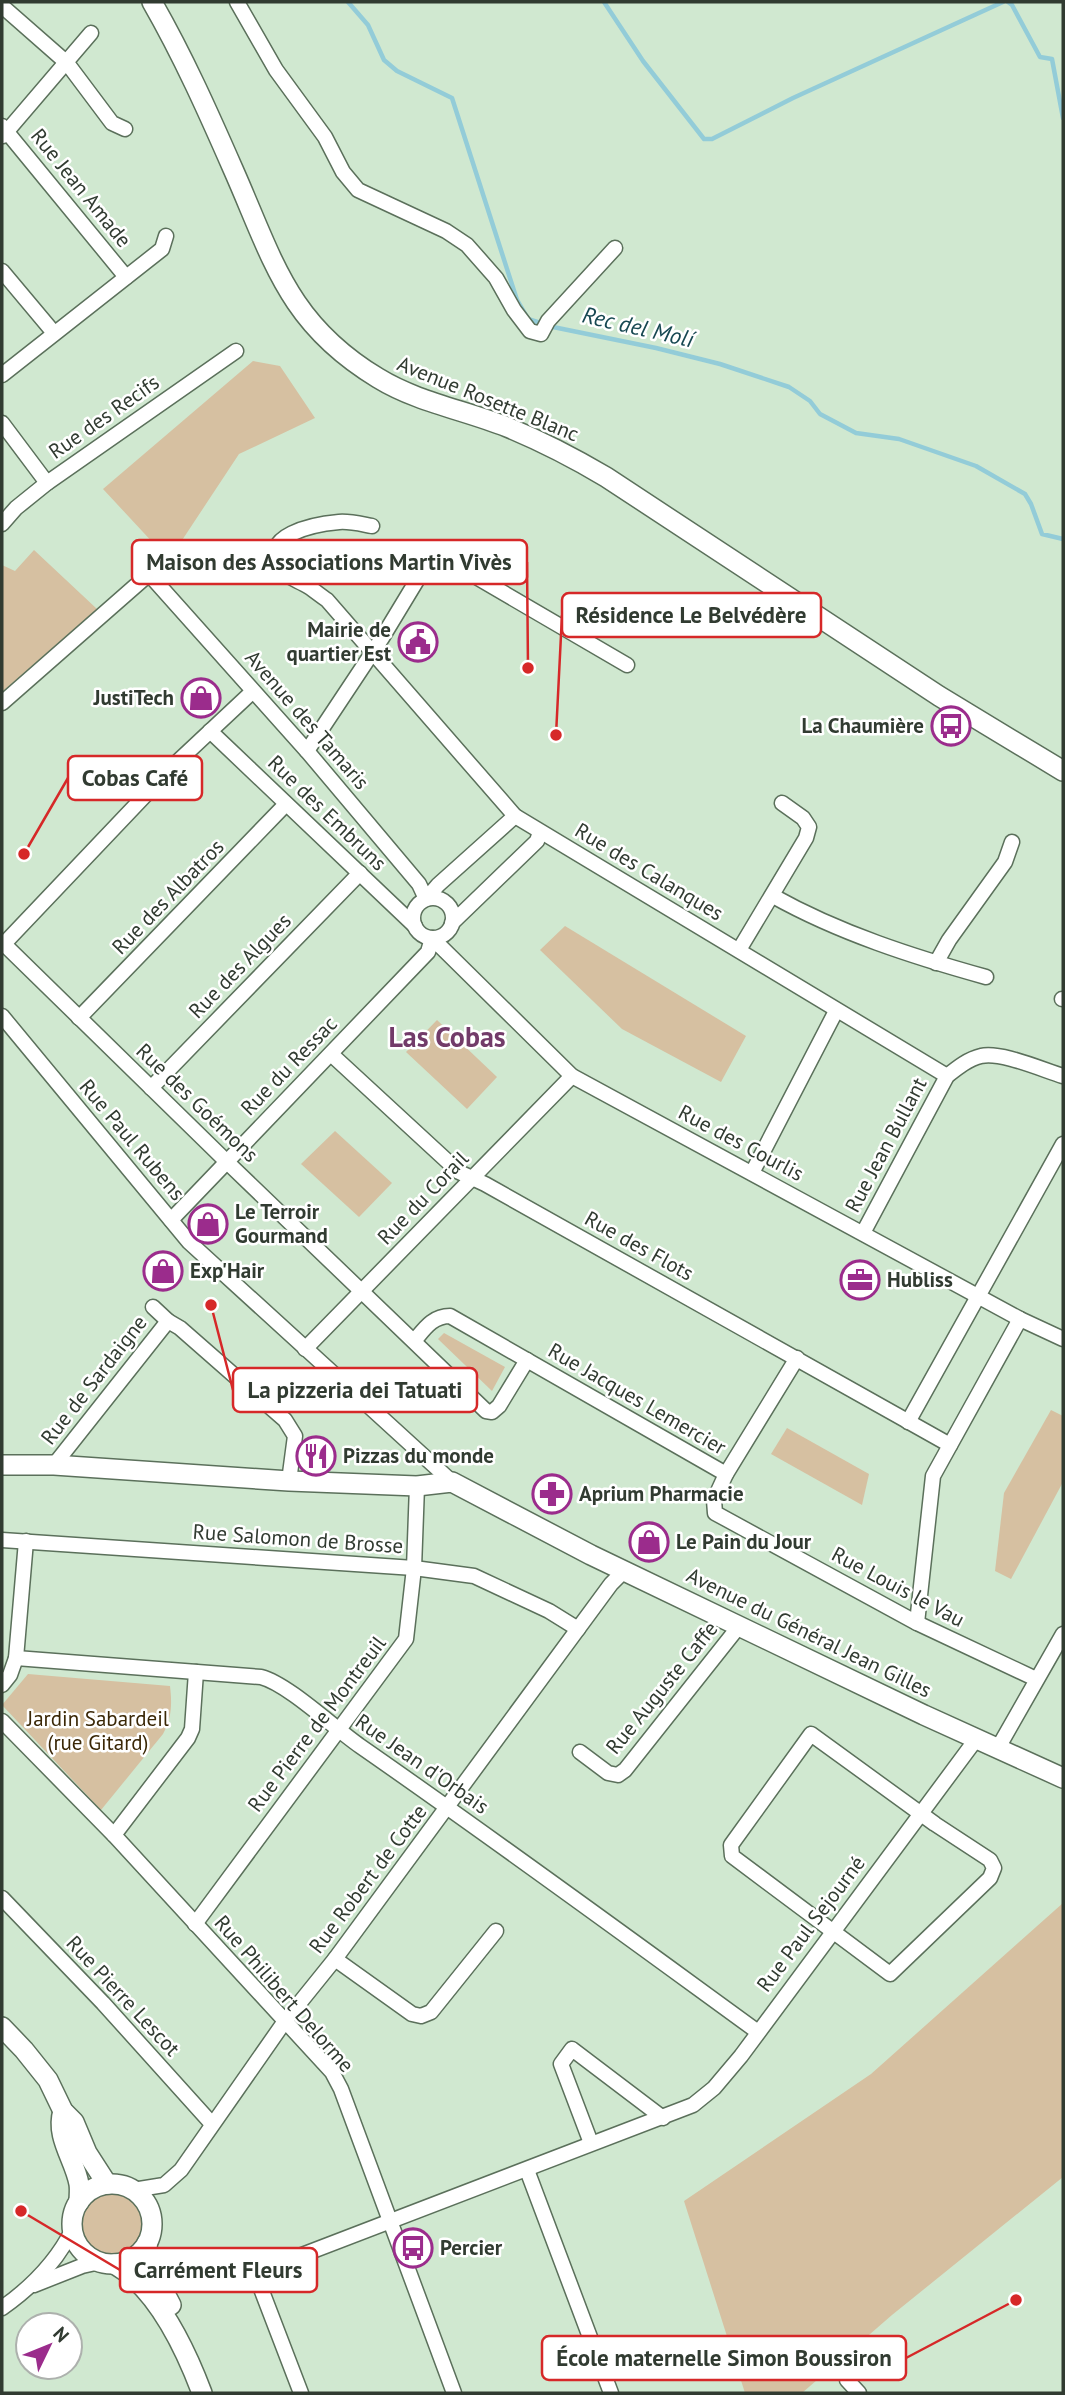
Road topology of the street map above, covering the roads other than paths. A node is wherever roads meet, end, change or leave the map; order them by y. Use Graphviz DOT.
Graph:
graph roads {
  1 [pos="152,2"];
  2 [pos="237,2"];
  3 [pos="2,6"];
  4 [pos="91,33"];
  5 [pos="67,63"];
  6 [pos="125,129"];
  7 [pos="4,132"];
  8 [pos="166,236"];
  9 [pos="615,248"];
  10 [pos="2,271"];
  11 [pos="127,277"];
  12 [pos="54,333"];
  13 [pos="236,351"];
  14 [pos="2,375"];
  15 [pos="2,423"];
  16 [pos="47,483"];
  17 [pos="2,524"];
  18 [pos="372,526"];
  19 [pos="372,652"];
  20 [pos="627,665"];
  21 [pos="252,692"];
  22 [pos="2,703"];
  23 [pos="210,731"];
  24 [pos="307,751"];
  25 [pos="1063,771"];
  26 [pos="782,803"];
  27 [pos="286,804"];
  28 [pos="515,816"];
  29 [pos="540,832"];
  30 [pos="1012,842"];
  31 [pos="360,873"];
  32 [pos="773,896"];
  33 [pos="426,899"];
  34 [pos="452,923"];
  35 [pos="415,926"];
  36 [pos="432,938"];
  37 [pos="3,945"];
  38 [pos="739,950"];
  39 [pos="936,963"];
  40 [pos="986,977"];
  41 [pos="836,1011"];
  42 [pos="2,1016"];
  43 [pos="79,1018"];
  44 [pos="331,1054"];
  45 [pos="572,1076"];
  46 [pos="947,1076"];
  47 [pos="1063,1076"];
  48 [pos="151,1088"];
  49 [pos="1063,1144"];
  50 [pos="227,1162"];
  51 [pos="752,1172"];
  52 [pos="471,1179"];
  53 [pos="171,1220"];
  54 [pos="863,1233"];
  55 [pos="362,1291"];
  56 [pos="978,1295"];
  57 [pos="153,1307"];
  58 [pos="1020,1319"];
  59 [pos="168,1321"];
  60 [pos="1063,1339"];
  61 [pos="415,1340"];
  62 [pos="305,1349"];
  63 [pos="797,1358"];
  64 [pos="527,1360"];
  65 [pos="908,1422"];
  66 [pos="950,1445"];
  67 [pos="2,1465"];
  68 [pos="54,1465"];
  69 [pos="726,1474"];
  70 [pos="289,1481"];
  71 [pos="452,1482"];
  72 [pos="417,1486"];
  73 [pos="2,1540"];
  74 [pos="26,1541"];
  75 [pos="414,1568"];
  76 [pos="624,1571"];
  77 [pos="917,1623"];
  78 [pos="740,1625"];
  79 [pos="578,1629"];
  80 [pos="1063,1634"];
  81 [pos="16,1658"];
  82 [pos="196,1672"];
  83 [pos="1036,1679"];
  84 [pos="2,1685"];
  85 [pos="2,1721"];
  86 [pos="338,1731"];
  87 [pos="977,1738"];
  88 [pos="998,1748"];
  89 [pos="579,1752"];
  90 [pos="1063,1778"];
  91 [pos="447,1807"];
  92 [pos="919,1813"];
  93 [pos="114,1835"];
  94 [pos="2,1898"];
  95 [pos="195,1924"];
  96 [pos="496,1931"];
  97 [pos="833,1931"];
  98 [pos="335,1959"];
  99 [pos="285,2021"];
  100 [pos="2,2027"];
  101 [pos="758,2032"];
  102 [pos="63,2111"];
  103 [pos="663,2118"];
  104 [pos="212,2124"];
  105 [pos="591,2143"];
  106 [pos="527,2170"];
  107 [pos="107,2184"];
  108 [pos="133,2190"];
  109 [pos="79,2202"];
  110 [pos="388,2220"];
  111 [pos="73,2229"];
  112 [pos="147,2243"];
  113 [pos="107,2263"];
  114 [pos="33,2286"];
  115 [pos="2,2308"];
  116 [pos="847,2380"];
  117 [pos="199,2386"];
  118 [pos="300,2393"];
  119 [pos="454,2393"];
  120 [pos="611,2393"];
  121 [pos="859,2393"];
  1 -- 25 [label="main road, Avenue Rosette Blanc"];
  2 -- 9 [label="street"];
  3 -- 5 [label="street"];
  4 -- 5 [label="street"];
  5 -- 6 [label="street"];
  5 -- 7 [label="street"];
  7 -- 11 [label="street, Rue Jean Amade"];
  8 -- 11 [label="street"];
  10 -- 12 [label="street"];
  11 -- 12 [label="street"];
  12 -- 14 [label="street"];
  13 -- 16 [label="street, Rue des Recifs"];
  15 -- 16 [label="street"];
  16 -- 17 [label="street, Rue des Recifs"];
  18 -- 19 [label="street, Rue des Calanques"];
  19 -- 20 [label="street"];
  19 -- 24 [label="street"];
  19 -- 28 [label="street, Rue des Calanques"];
  21 -- 22 [label="street, Avenue des Tamaris"];
  21 -- 23 [label="street"];
  21 -- 24 [label="street, Avenue des Tamaris"];
  23 -- 27 [label="street, Rue des Embruns"];
  23 -- 37 [label="street"];
  24 -- 33 [label="street, Avenue des Tamaris"];
  26 -- 32 [label="street"];
  27 -- 31 [label="street, Rue des Embruns"];
  27 -- 43 [label="street, Rue des Albatros"];
  28 -- 29 [label="street, Rue des Calanques"];
  28 -- 33 [label="street"];
  29 -- 34 [label="street"];
  29 -- 38 [label="street, Rue des Calanques"];
  30 -- 39 [label="street"];
  31 -- 35 [label="street, Rue des Embruns"];
  31 -- 48 [label="street, Rue des Algues"];
  32 -- 38 [label="street"];
  32 -- 39 [label="street"];
  33 -- 34 [label="street"];
  33 -- 35 [label="street"];
  34 -- 36 [label="street"];
  35 -- 36 [label="street"];
  36 -- 44 [label="street, Rue du Ressac"];
  36 -- 45 [label="street, Rue des Courlis"];
  37 -- 43 [label="street, Rue des Goémons"];
  38 -- 41 [label="street, Rue des Calanques"];
  39 -- 40 [label="street"];
  41 -- 46 [label="street, Rue des Calanques"];
  41 -- 51 [label="street"];
  42 -- 53 [label="street, Rue Paul Rubens"];
  43 -- 48 [label="street, Rue des Goémons"];
  44 -- 50 [label="street, Rue du Ressac"];
  44 -- 52 [label="street, Rue des Flots"];
  45 -- 51 [label="street, Rue des Courlis"];
  45 -- 52 [label="street, Rue du Corail"];
  46 -- 47 [label="street, Rue Jean Bullant"];
  46 -- 54 [label="street, Rue Jean Bullant"];
  48 -- 50 [label="street, Rue des Goémons"];
  49 -- 56 [label="street"];
  50 -- 53 [label="street, Rue du Ressac"];
  50 -- 55 [label="street, Rue des Goémons"];
  51 -- 54 [label="street, Rue des Courlis"];
  52 -- 55 [label="street, Rue du Corail"];
  52 -- 63 [label="street, Rue des Flots"];
  53 -- 62 [label="street, Rue Paul Rubens"];
  54 -- 56 [label="street, Rue des Courlis"];
  55 -- 61 [label="street, Rue des Goémons"];
  55 -- 62 [label="street, Rue du Corail"];
  56 -- 58 [label="street, Rue des Courlis"];
  56 -- 65 [label="street"];
  57 -- 59 [label="street, Rue de Sardaigne"];
  58 -- 60 [label="street, Rue des Courlis"];
  58 -- 66 [label="street"];
  59 -- 68 [label="street, Rue de Sardaigne"];
  59 -- 70 [label="street, Rue de Sardaigne"];
  61 -- 64 [label="street, Rue Jacques Lemercier"];
  61 -- 64 [label="street, Rue des Goémons"];
  62 -- 71 [label="street, Rue Paul Rubens"];
  63 -- 65 [label="street, Rue des Flots"];
  63 -- 69 [label="street, Rue Louis le Vau"];
  64 -- 69 [label="street, Rue Jacques Lemercier"];
  65 -- 66 [label="street, Rue des Flots"];
  66 -- 77 [label="street"];
  67 -- 68 [label="main road"];
  68 -- 70 [label="main road"];
  69 -- 77 [label="street, Rue Louis le Vau"];
  70 -- 72 [label="main road"];
  71 -- 72 [label="main road"];
  71 -- 76 [label="main road, Avenue du Général Jean Gilles"];
  72 -- 75 [label="street, Rue Pierre de Montreuil"];
  73 -- 74 [label="street, Rue Salomon de Brosse"];
  74 -- 75 [label="street, Rue Salomon de Brosse"];
  74 -- 81 [label="street"];
  75 -- 79 [label="street, Rue Salomon de Brosse"];
  75 -- 86 [label="street, Rue Pierre de Montreuil"];
  76 -- 78 [label="main road, Avenue du Général Jean Gilles"];
  76 -- 79 [label="street, Rue Robert de Cotte"];
  77 -- 83 [label="street, Rue Louis le Vau"];
  78 -- 87 [label="main road, Avenue du Général Jean Gilles"];
  78 -- 89 [label="street, Rue Auguste Caffe"];
  79 -- 91 [label="street, Rue Robert de Cotte"];
  80 -- 83 [label="street"];
  81 -- 82 [label="street, Rue Jean d'Orbais"];
  81 -- 84 [label="street"];
  82 -- 86 [label="street, Rue Jean d'Orbais"];
  82 -- 93 [label="street"];
  83 -- 88 [label="street"];
  85 -- 93 [label="street, Rue Philibert Delorme"];
  86 -- 91 [label="street, Rue Jean d'Orbais"];
  86 -- 95 [label="street, Rue Pierre de Montreuil"];
  87 -- 88 [label="main road, Avenue du Général Jean Gilles"];
  87 -- 92 [label="street, Rue Paul Sejourné"];
  88 -- 90 [label="main road, Avenue du Général Jean Gilles"];
  91 -- 98 [label="street, Rue Robert de Cotte"];
  91 -- 101 [label="street, Rue Jean d'Orbais"];
  92 -- 97 [label="street, Rue Paul Sejourné"];
  92 -- 97 [label="street"];
  92 -- 97 [label="street"];
  93 -- 95 [label="street, Rue Philibert Delorme"];
  94 -- 104 [label="street, Rue Pierre Lescot"];
  95 -- 99 [label="street, Rue Philibert Delorme"];
  96 -- 98 [label="street"];
  97 -- 101 [label="street, Rue Paul Sejourné"];
  98 -- 99 [label="street, Rue Robert de Cotte"];
  99 -- 104 [label="street, Rue Robert de Cotte"];
  99 -- 110 [label="street, Rue Philibert Delorme"];
  100 -- 102 [label="main road"];
  101 -- 103 [label="street, Rue Paul Sejourné"];
  102 -- 107 [label="main road"];
  102 -- 109 [label="main road"];
  103 -- 105 [label="street, Rue Paul Sejourné"];
  103 -- 105 [label="street"];
  104 -- 108 [label="street, Rue Robert de Cotte"];
  105 -- 106 [label="street, Rue Paul Sejourné"];
  106 -- 110 [label="street, Rue Paul Sejourné"];
  106 -- 120 [label="street"];
  107 -- 108 [label="main road"];
  107 -- 109 [label="main road"];
  108 -- 112 [label="main road"];
  109 -- 111 [label="main road"];
  110 -- 118 [label="street, Rue Paul Sejourné"];
  110 -- 119 [label="street, Rue Philibert Delorme"];
  111 -- 113 [label="main road"];
  111 -- 114 [label="street"];
  112 -- 113 [label="main road"];
  112 -- 117 [label="main road"];
  113 -- 114 [label="street"];
  113 -- 117 [label="main road"];
  114 -- 115 [label="street"];
  116 -- 121 [label="street"];
}
